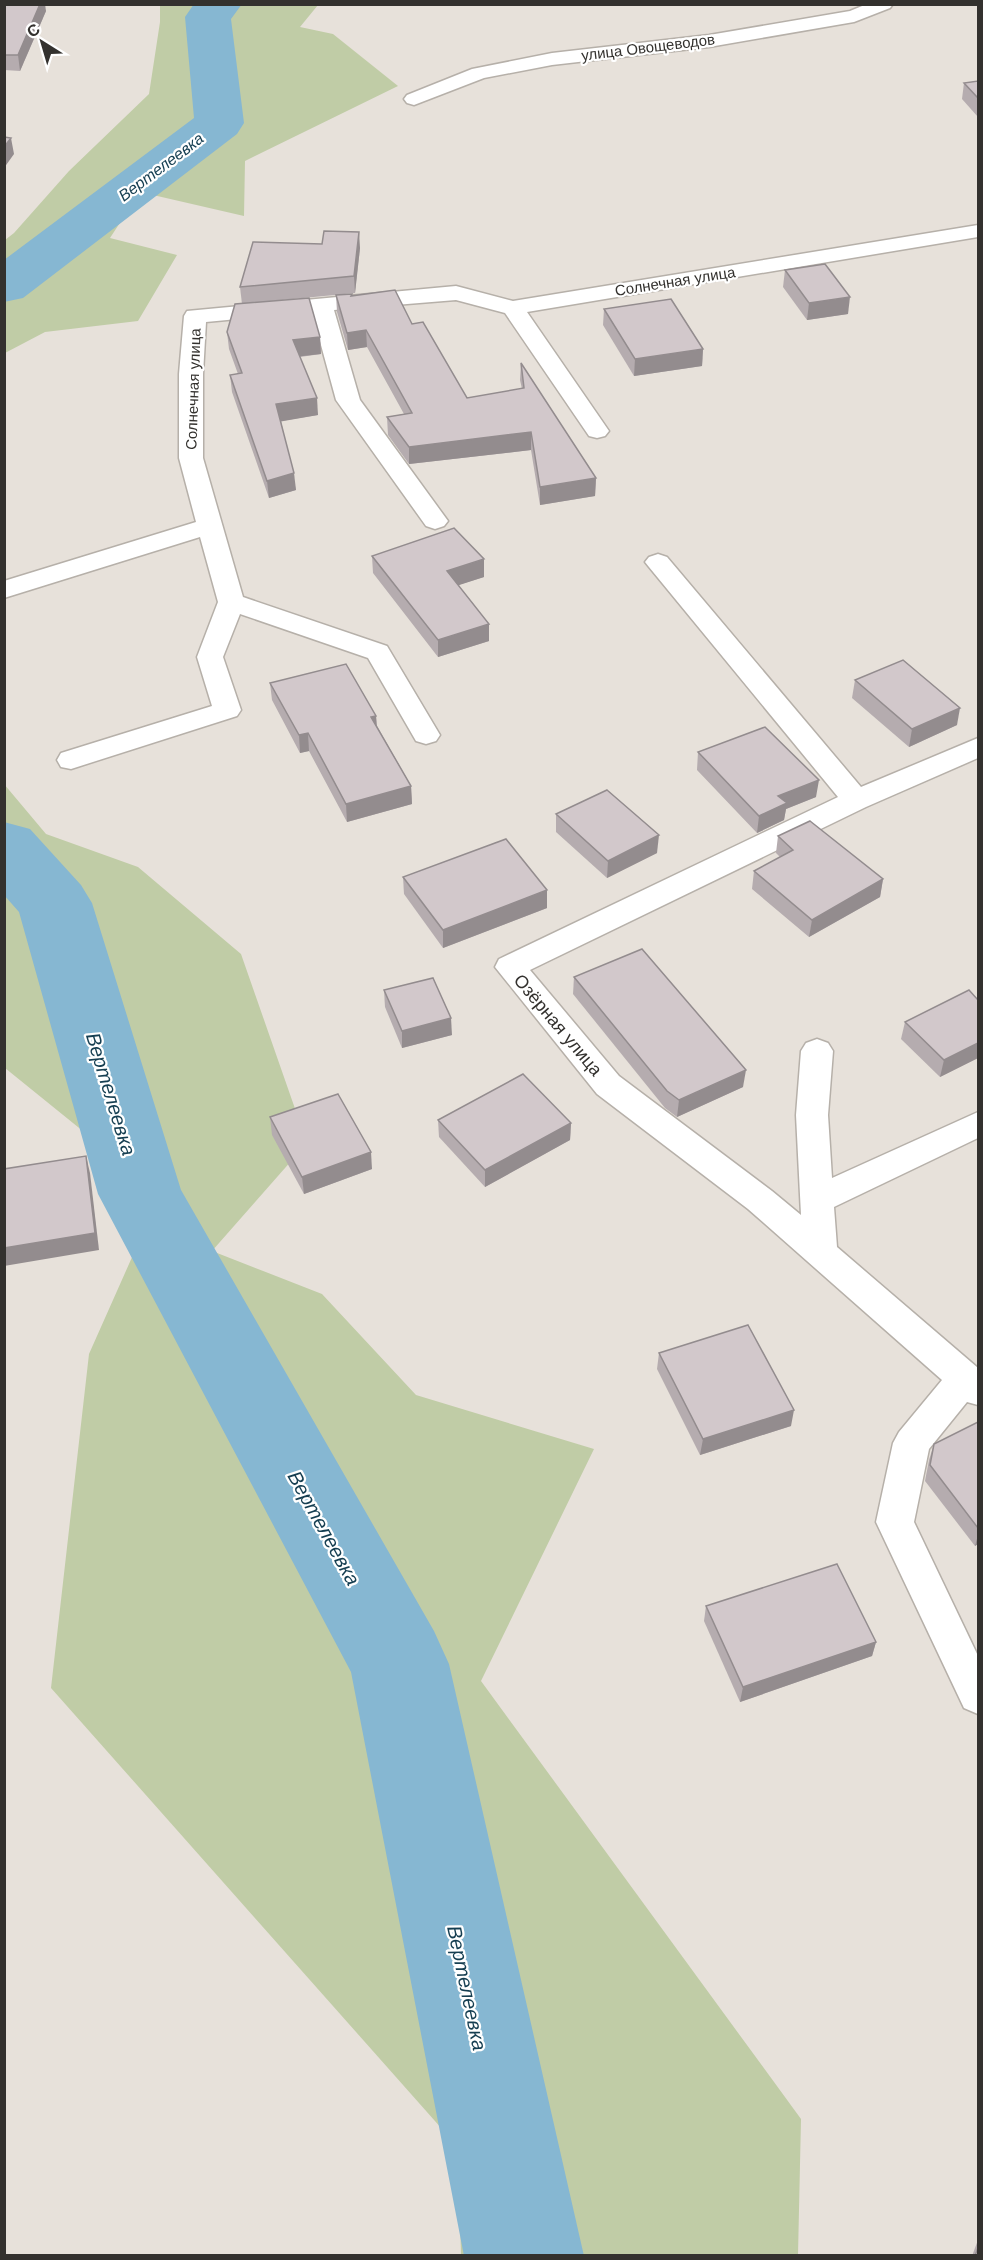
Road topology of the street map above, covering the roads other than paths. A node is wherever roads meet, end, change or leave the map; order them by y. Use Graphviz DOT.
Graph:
graph roads {
  1 [pos="884,4"];
  2 [pos="414,99"];
  3 [pos="978,231"];
  4 [pos="321,305"];
  5 [pos="513,308"];
  6 [pos="597,431"];
  7 [pos="435,521"];
  8 [pos="210,526"];
  9 [pos="658,562"];
  10 [pos="4,590"];
  11 [pos="231,602"];
  12 [pos="426,735"];
  13 [pos="978,747"];
  14 [pos="71,760"];
  15 [pos="856,800"];
  16 [pos="817,1051"];
  17 [pos="978,1124"];
  18 [pos="817,1200"];
  19 [pos="820,1252"];
  20 [pos="972,1384"];
  21 [pos="978,1695"];
  1 -- 2 [label="street, улица Овощеводов"];
  3 -- 5 [label="street, Солнечная улица"];
  4 -- 5 [label="street, Солнечная улица"];
  4 -- 7 [label="street"];
  4 -- 8 [label="street, Солнечная улица"];
  5 -- 6 [label="street"];
  8 -- 10 [label="street"];
  8 -- 11 [label="street, Солнечная улица"];
  9 -- 15 [label="street"];
  11 -- 12 [label="street"];
  11 -- 14 [label="street"];
  13 -- 15 [label="street, Озёрная улица"];
  15 -- 19 [label="street, Озёрная улица"];
  16 -- 18 [label="street"];
  17 -- 18 [label="street"];
  18 -- 19 [label="street"];
  19 -- 20 [label="street, Озёрная улица"];
  20 -- 21 [label="street"];
}
